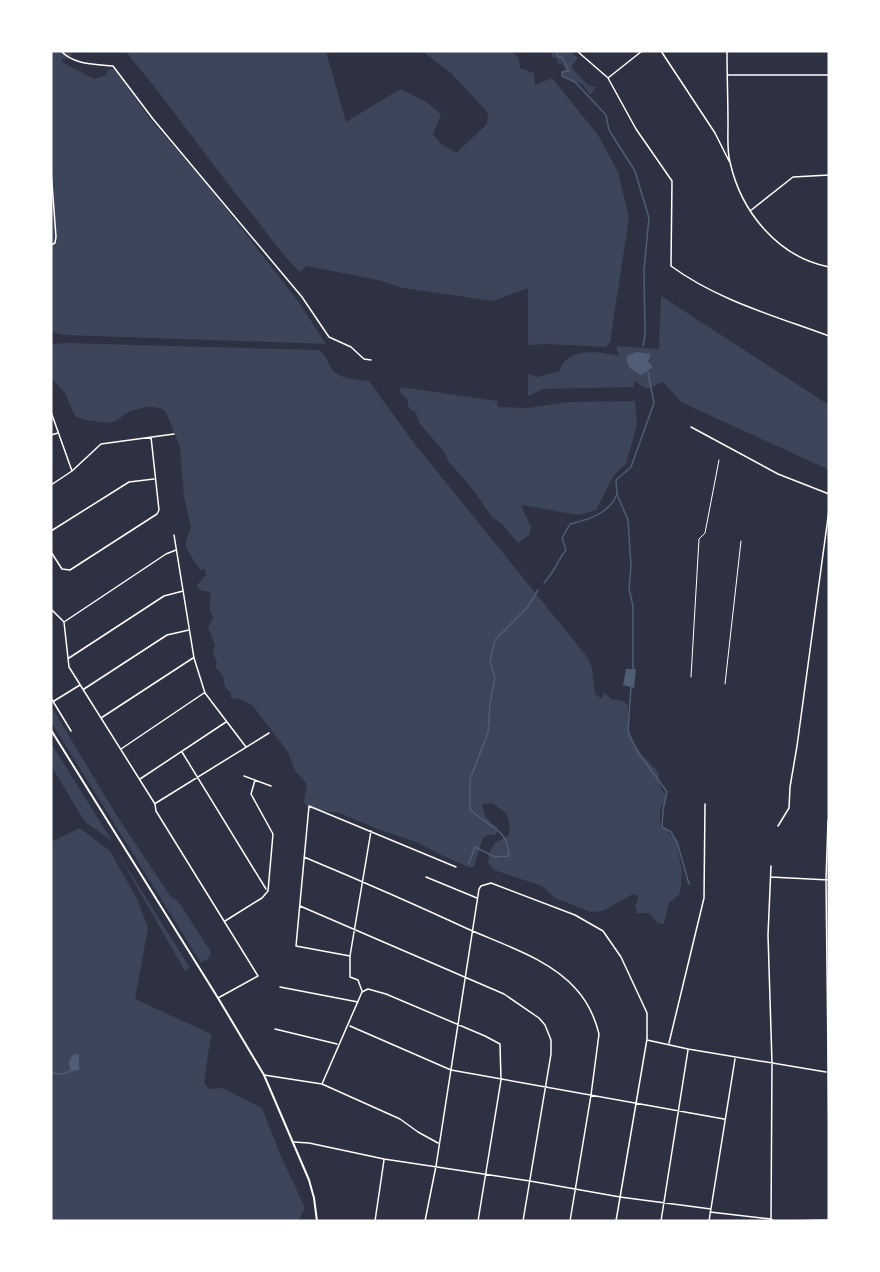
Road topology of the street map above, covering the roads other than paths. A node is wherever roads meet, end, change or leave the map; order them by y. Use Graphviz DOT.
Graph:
graph roads {
  1 [pos="61,51"];
  2 [pos="577,51"];
  3 [pos="642,51"];
  4 [pos="661,51"];
  5 [pos="727,51"];
  6 [pos="727,75"];
  7 [pos="829,75"];
  8 [pos="608,78"];
  9 [pos="730,162"];
  10 [pos="51,172"];
  11 [pos="829,175"];
  12 [pos="52,210"];
  13 [pos="749,211"];
  14 [pos="51,245"];
  15 [pos="829,267"];
  16 [pos="829,336"];
  17 [pos="371,360"];
  18 [pos="51,412"];
  19 [pos="691,427"];
  20 [pos="59,433"];
  21 [pos="174,434"];
  22 [pos="51,435"];
  23 [pos="151,437"];
  24 [pos="719,460"];
  25 [pos="72,471"];
  26 [pos="155,478"];
  27 [pos="51,485"];
  28 [pos="829,494"];
  29 [pos="829,510"];
  30 [pos="51,531"];
  31 [pos="174,535"];
  32 [pos="741,541"];
  33 [pos="176,550"];
  34 [pos="51,552"];
  35 [pos="184,591"];
  36 [pos="51,609"];
  37 [pos="64,622"];
  38 [pos="190,630"];
  39 [pos="194,658"];
  40 [pos="68,659"];
  41 [pos="691,677"];
  42 [pos="725,684"];
  43 [pos="80,685"];
  44 [pos="83,689"];
  45 [pos="205,693"];
  46 [pos="51,698"];
  47 [pos="53,701"];
  48 [pos="101,718"];
  49 [pos="227,722"];
  50 [pos="51,730"];
  51 [pos="71,731"];
  52 [pos="269,733"];
  53 [pos="246,747"];
  54 [pos="120,749"];
  55 [pos="182,752"];
  56 [pos="244,776"];
  57 [pos="197,778"];
  58 [pos="139,779"];
  59 [pos="255,780"];
  60 [pos="271,786"];
  61 [pos="155,804"];
  62 [pos="705,804"];
  63 [pos="828,821"];
  64 [pos="778,826"];
  65 [pos="371,831"];
  66 [pos="304,857"];
  67 [pos="771,866"];
  68 [pos="456,867"];
  69 [pos="771,877"];
  70 [pos="426,878"];
  71 [pos="828,880"];
  72 [pos="362,882"];
  73 [pos="268,891"];
  74 [pos="478,898"];
  75 [pos="300,906"];
  76 [pos="225,921"];
  77 [pos="355,930"];
  78 [pos="474,931"];
  79 [pos="350,956"];
  80 [pos="466,977"];
  81 [pos="280,987"];
  82 [pos="362,992"];
  83 [pos="218,998"];
  84 [pos="358,1002"];
  85 [pos="458,1025"];
  86 [pos="349,1026"];
  87 [pos="275,1029"];
  88 [pos="646,1040"];
  89 [pos="669,1043"];
  90 [pos="338,1045"];
  91 [pos="688,1049"];
  92 [pos="736,1057"];
  93 [pos="772,1063"];
  94 [pos="828,1068"];
  95 [pos="451,1070"];
  96 [pos="827,1072"];
  97 [pos="264,1075"];
  98 [pos="501,1080"];
  99 [pos="322,1084"];
  100 [pos="546,1087"];
  101 [pos="591,1095"];
  102 [pos="636,1103"];
  103 [pos="679,1111"];
  104 [pos="724,1119"];
  105 [pos="293,1142"];
  106 [pos="439,1143"];
  107 [pos="829,1143"];
  108 [pos="384,1159"];
  109 [pos="436,1167"];
  110 [pos="486,1174"];
  111 [pos="530,1181"];
  112 [pos="575,1189"];
  113 [pos="620,1197"];
  114 [pos="664,1203"];
  115 [pos="711,1210"];
  116 [pos="772,1220"];
  117 [pos="829,1220"];
  118 [pos="317,1221"];
  119 [pos="375,1221"];
  120 [pos="425,1221"];
  121 [pos="478,1221"];
  122 [pos="523,1221"];
  123 [pos="570,1221"];
  124 [pos="616,1221"];
  125 [pos="661,1221"];
  126 [pos="709,1221"];
  127 [pos="783,1221"];
  1 -- 17 [label="street"];
  2 -- 8 [label="street"];
  3 -- 8 [label="street"];
  4 -- 9 [label="street"];
  5 -- 6 [label="street"];
  6 -- 7 [label="street"];
  6 -- 9 [label="street"];
  8 -- 16 [label="street"];
  9 -- 13 [label="street"];
  10 -- 12 [label="street"];
  11 -- 13 [label="street"];
  12 -- 14 [label="street"];
  13 -- 15 [label="street"];
  18 -- 20 [label="street"];
  19 -- 28 [label="street"];
  20 -- 22 [label="street"];
  20 -- 25 [label="street"];
  21 -- 23 [label="street"];
  23 -- 25 [label="street"];
  23 -- 26 [label="street"];
  24 -- 41 [label="lane"];
  25 -- 27 [label="street"];
  26 -- 30 [label="street"];
  26 -- 34 [label="street"];
  29 -- 64 [label="street"];
  31 -- 33 [label="street"];
  32 -- 42 [label="lane"];
  33 -- 35 [label="street"];
  33 -- 37 [label="street"];
  35 -- 38 [label="street"];
  35 -- 40 [label="street"];
  36 -- 37 [label="street"];
  37 -- 40 [label="street"];
  38 -- 39 [label="street"];
  38 -- 44 [label="street"];
  39 -- 45 [label="street"];
  39 -- 48 [label="street"];
  40 -- 43 [label="street"];
  43 -- 44 [label="street"];
  43 -- 47 [label="street"];
  44 -- 48 [label="street"];
  45 -- 49 [label="street"];
  45 -- 54 [label="street"];
  46 -- 47 [label="street"];
  47 -- 51 [label="street"];
  48 -- 54 [label="street"];
  49 -- 53 [label="street"];
  49 -- 55 [label="street"];
  50 -- 83 [label="main road"];
  52 -- 53 [label="street"];
  53 -- 57 [label="street"];
  54 -- 58 [label="street"];
  55 -- 57 [label="street"];
  55 -- 58 [label="street"];
  56 -- 59 [label="street"];
  57 -- 61 [label="street"];
  57 -- 73 [label="street"];
  58 -- 61 [label="street"];
  59 -- 60 [label="street"];
  59 -- 73 [label="street"];
  61 -- 76 [label="street"];
  62 -- 89 [label="street"];
  63 -- 71 [label="street"];
  65 -- 66 [label="street"];
  65 -- 68 [label="street"];
  65 -- 72 [label="street"];
  66 -- 72 [label="street"];
  66 -- 75 [label="street"];
  67 -- 69 [label="street"];
  69 -- 71 [label="street"];
  69 -- 93 [label="street"];
  70 -- 74 [label="street"];
  71 -- 94 [label="street"];
  72 -- 77 [label="street"];
  72 -- 78 [label="street"];
  73 -- 76 [label="street"];
  74 -- 78 [label="street"];
  74 -- 88 [label="street"];
  75 -- 77 [label="street"];
  75 -- 79 [label="street"];
  76 -- 83 [label="street"];
  77 -- 79 [label="street"];
  77 -- 80 [label="street"];
  78 -- 80 [label="street"];
  78 -- 101 [label="street"];
  79 -- 82 [label="street"];
  80 -- 85 [label="street"];
  80 -- 100 [label="street"];
  81 -- 84 [label="street"];
  82 -- 84 [label="street"];
  82 -- 85 [label="street"];
  83 -- 97 [label="main road"];
  84 -- 86 [label="street"];
  85 -- 95 [label="street"];
  85 -- 98 [label="street"];
  86 -- 90 [label="street"];
  86 -- 95 [label="street"];
  87 -- 90 [label="street"];
  88 -- 89 [label="street"];
  88 -- 102 [label="street"];
  89 -- 91 [label="street"];
  90 -- 99 [label="street"];
  91 -- 92 [label="street"];
  91 -- 103 [label="street"];
  92 -- 93 [label="street"];
  92 -- 104 [label="street"];
  93 -- 96 [label="street"];
  93 -- 116 [label="street"];
  94 -- 96 [label="street"];
  95 -- 98 [label="street"];
  95 -- 106 [label="street"];
  96 -- 107 [label="street"];
  97 -- 99 [label="street"];
  97 -- 105 [label="main road"];
  98 -- 100 [label="street"];
  98 -- 110 [label="street"];
  99 -- 106 [label="street"];
  100 -- 101 [label="street"];
  100 -- 111 [label="street"];
  101 -- 102 [label="street"];
  101 -- 112 [label="street"];
  102 -- 103 [label="street"];
  102 -- 113 [label="street"];
  103 -- 104 [label="street"];
  103 -- 114 [label="street"];
  104 -- 115 [label="street"];
  105 -- 108 [label="street"];
  105 -- 118 [label="main road"];
  106 -- 109 [label="street"];
  108 -- 109 [label="street"];
  108 -- 119 [label="street"];
  109 -- 110 [label="street"];
  109 -- 120 [label="street"];
  110 -- 111 [label="street"];
  110 -- 121 [label="street"];
  111 -- 112 [label="street"];
  111 -- 122 [label="street"];
  112 -- 113 [label="street"];
  112 -- 123 [label="street"];
  113 -- 114 [label="street"];
  113 -- 124 [label="street"];
  114 -- 115 [label="street"];
  114 -- 125 [label="street"];
  115 -- 116 [label="street"];
  115 -- 126 [label="street"];
  117 -- 127 [label="street"];
}
